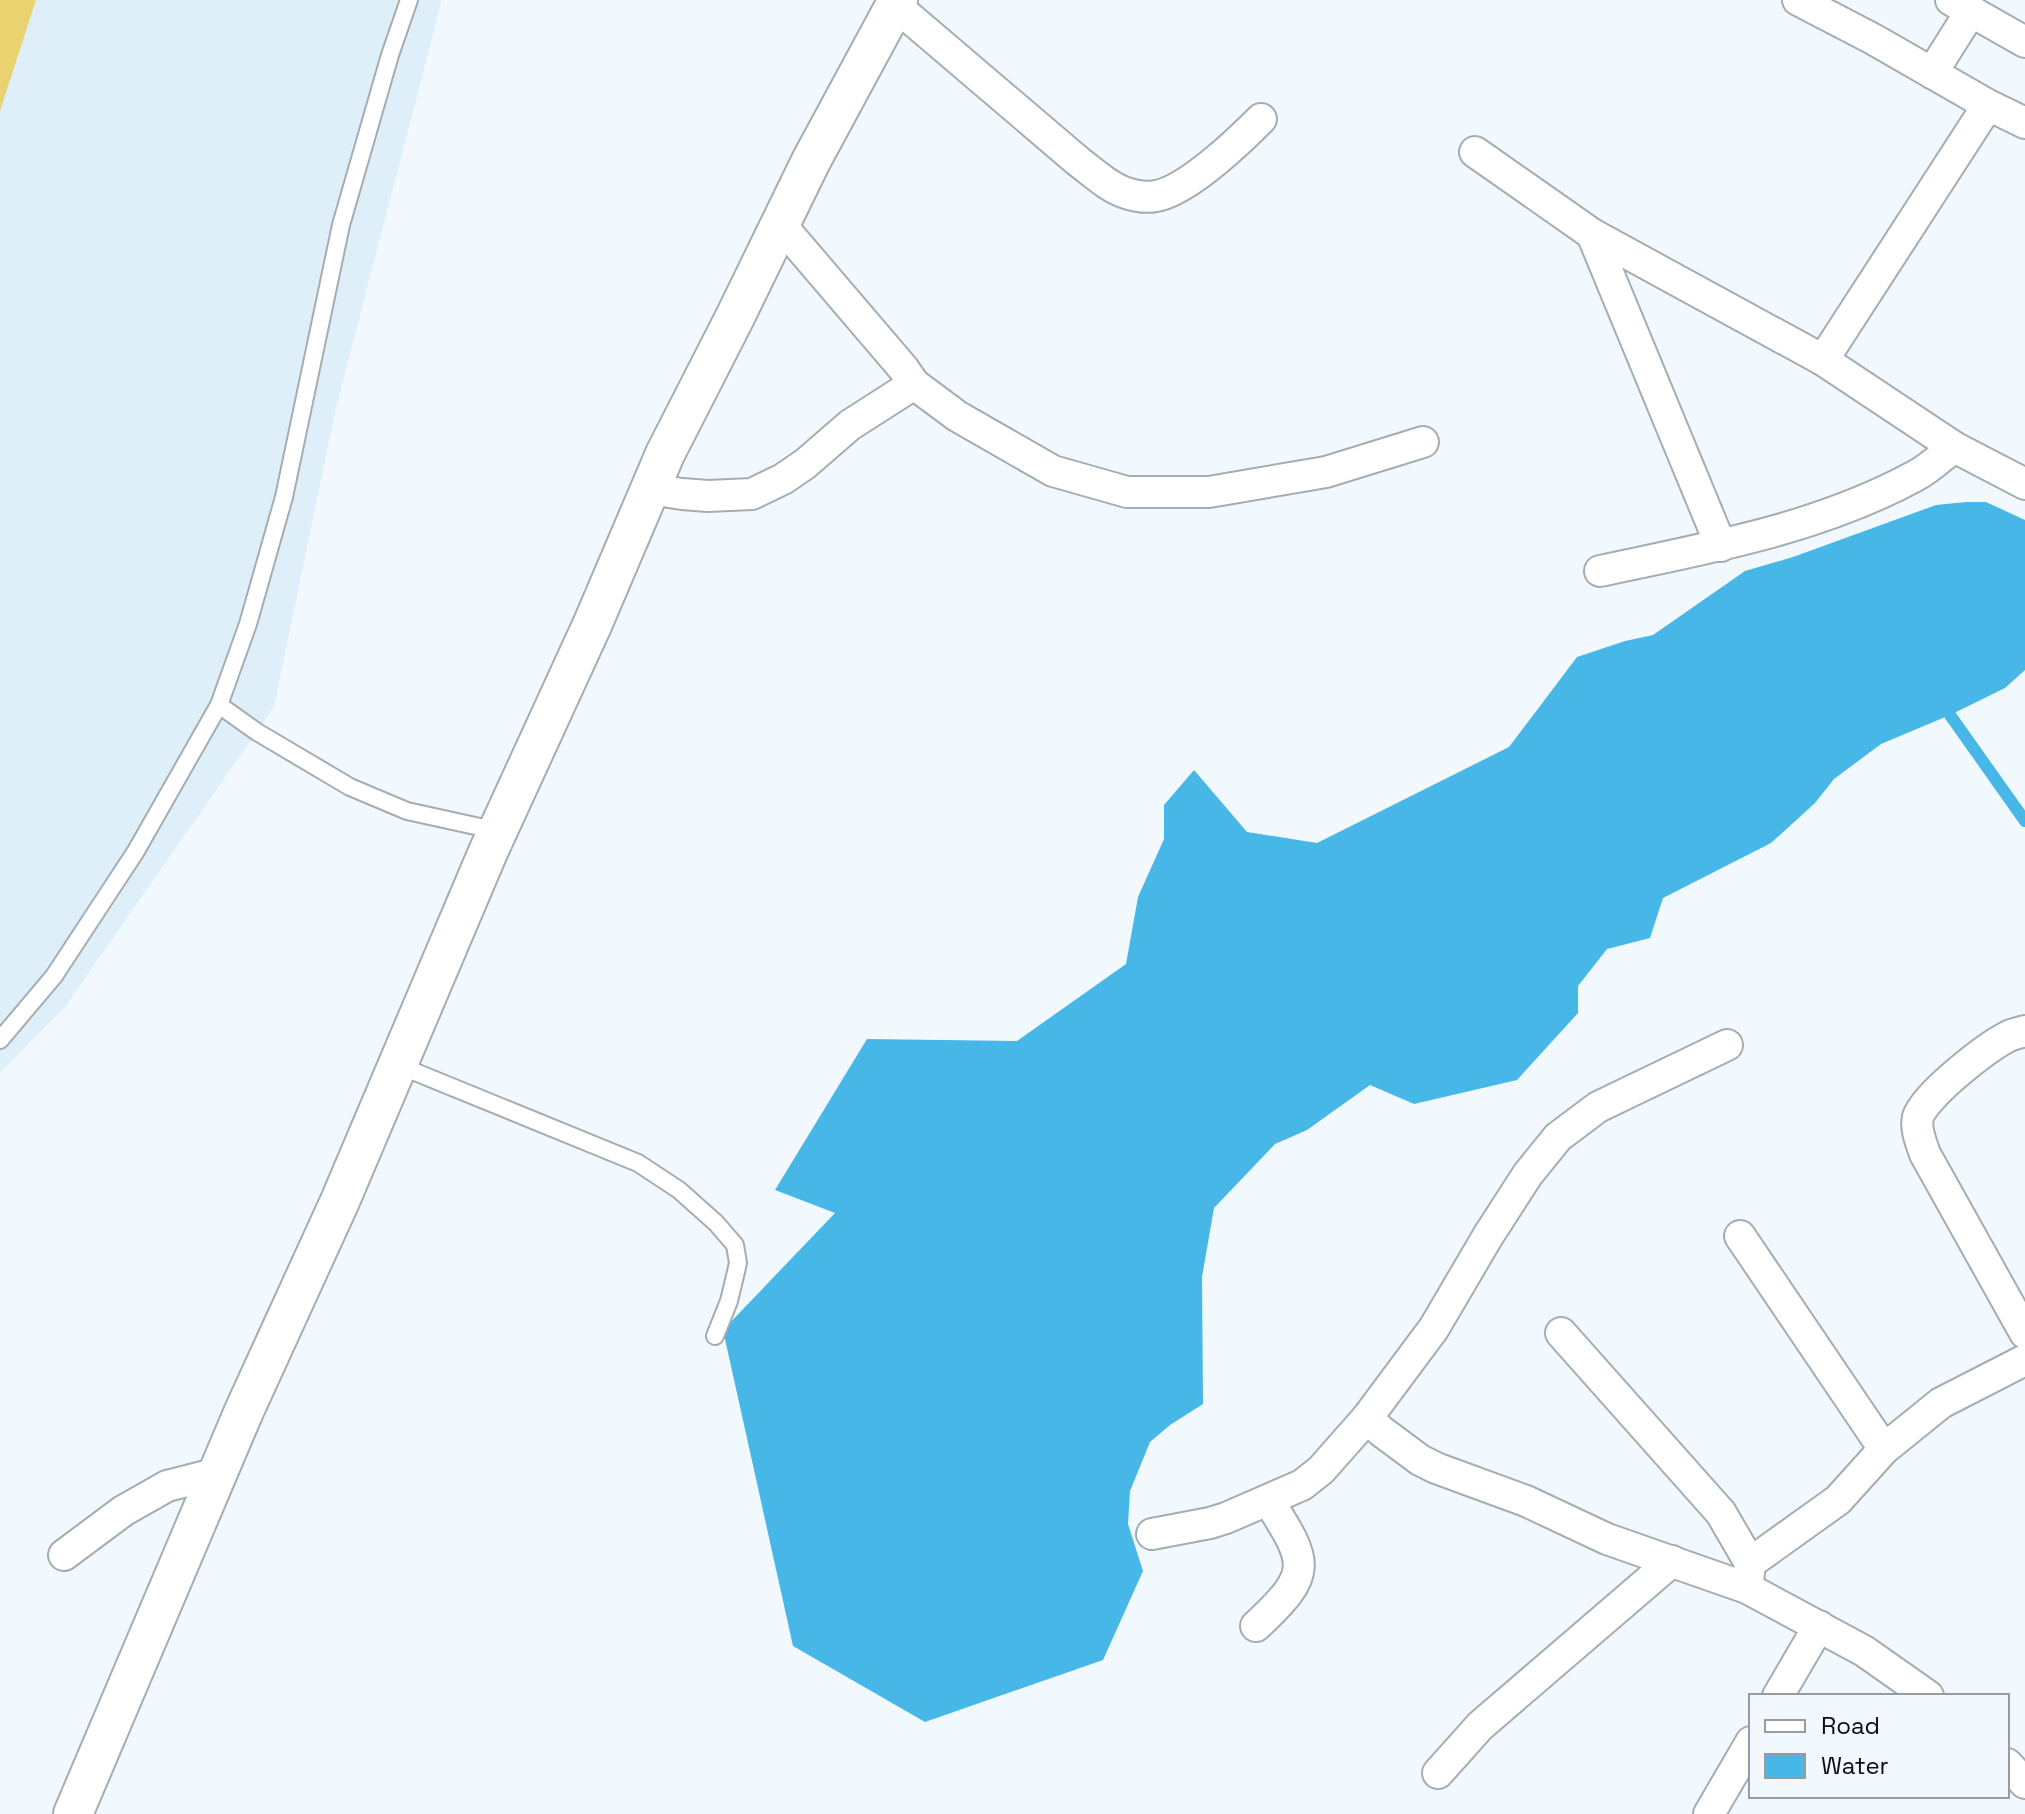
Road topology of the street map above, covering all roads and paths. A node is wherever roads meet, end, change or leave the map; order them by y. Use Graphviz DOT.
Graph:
graph roads {
  1 [pos="409,0"];
  2 [pos="1798,0"];
  3 [pos="897,3"];
  4 [pos="1961,6"];
  5 [pos="2023,36"];
  6 [pos="1932,73"];
  7 [pos="1988,105"];
  8 [pos="1261,119"];
  9 [pos="2025,123"];
  10 [pos="1475,152"];
  11 [pos="780,224"];
  12 [pos="1592,234"];
  13 [pos="1823,360"];
  14 [pos="914,384"];
  15 [pos="1423,442"];
  16 [pos="1954,447"];
  17 [pos="2025,484"];
  18 [pos="650,489"];
  19 [pos="1721,546"];
  20 [pos="1600,571"];
  21 [pos="219,705"];
  22 [pos="498,831"];
  23 [pos="2025,1031"];
  24 [pos="0,1040"];
  25 [pos="1727,1045"];
  26 [pos="396,1064"];
  27 [pos="1740,1236"];
  28 [pos="1561,1333"];
  29 [pos="2025,1333"];
  30 [pos="715,1336"];
  31 [pos="2025,1360"];
  32 [pos="1367,1418"];
  33 [pos="1884,1449"];
  34 [pos="218,1473"];
  35 [pos="1268,1500"];
  36 [pos="1152,1534"];
  37 [pos="64,1555"];
  38 [pos="1672,1561"];
  39 [pos="1748,1576"];
  40 [pos="1256,1626"];
  41 [pos="1819,1626"];
  42 [pos="1779,1694"];
  43 [pos="1925,1694"];
  44 [pos="1749,1745"];
  45 [pos="2009,1766"];
  46 [pos="1438,1773"];
  47 [pos="2025,1783"];
  48 [pos="73,1814"];
  49 [pos="1709,1814"];
  1 -- 21 [label="lane"];
  2 -- 6 [label="street"];
  3 -- 8 [label="street"];
  3 -- 11 [label="street"];
  4 -- 5 [label="street"];
  4 -- 6 [label="street"];
  6 -- 7 [label="street"];
  7 -- 9 [label="street"];
  7 -- 13 [label="street"];
  10 -- 12 [label="street"];
  11 -- 14 [label="street"];
  11 -- 18 [label="street"];
  12 -- 13 [label="street"];
  12 -- 19 [label="street"];
  13 -- 16 [label="street"];
  14 -- 15 [label="street"];
  14 -- 18 [label="street"];
  16 -- 17 [label="street"];
  16 -- 19 [label="street"];
  18 -- 22 [label="street"];
  19 -- 20 [label="street"];
  21 -- 22 [label="lane"];
  21 -- 24 [label="lane"];
  22 -- 26 [label="street"];
  23 -- 29 [label="street"];
  25 -- 32 [label="street"];
  26 -- 30 [label="lane"];
  26 -- 34 [label="street"];
  27 -- 33 [label="street"];
  28 -- 39 [label="street"];
  31 -- 33 [label="street"];
  32 -- 35 [label="street"];
  32 -- 38 [label="street"];
  33 -- 39 [label="street"];
  34 -- 37 [label="street"];
  34 -- 48 [label="street"];
  35 -- 36 [label="street"];
  35 -- 40 [label="street"];
  38 -- 39 [label="street"];
  38 -- 46 [label="street"];
  39 -- 41 [label="street"];
  41 -- 42 [label="street"];
  41 -- 43 [label="street"];
  44 -- 49 [label="street"];
  45 -- 47 [label="street"];
}
